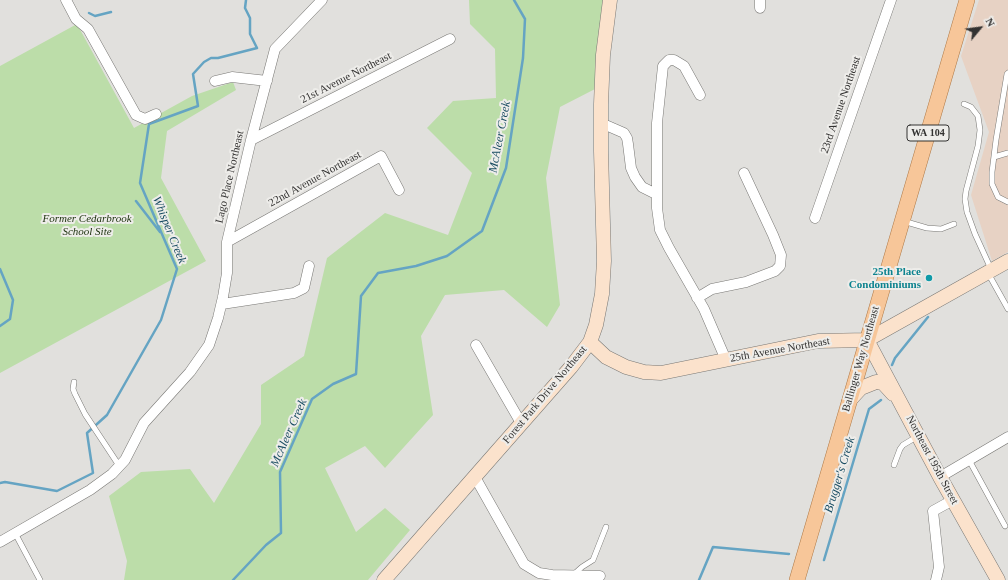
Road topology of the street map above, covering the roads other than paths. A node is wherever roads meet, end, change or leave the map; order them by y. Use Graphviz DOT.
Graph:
graph roads {
  1 [pos="66,0"];
  2 [pos="322,0"];
  3 [pos="610,0"];
  4 [pos="891,0"];
  5 [pos="966,0"];
  6 [pos="450,39"];
  7 [pos="1008,73"];
  8 [pos="215,81"];
  9 [pos="267,81"];
  10 [pos="700,95"];
  11 [pos="964,104"];
  12 [pos="156,114"];
  13 [pos="601,123"];
  14 [pos="252,140"];
  15 [pos="1008,153"];
  16 [pos="994,157"];
  17 [pos="744,173"];
  18 [pos="399,190"];
  19 [pos="656,194"];
  20 [pos="1008,202"];
  21 [pos="815,218"];
  22 [pos="902,220"];
  23 [pos="954,224"];
  24 [pos="227,242"];
  25 [pos="1008,261"];
  26 [pos="308,266"];
  27 [pos="989,271"];
  28 [pos="697,298"];
  29 [pos="222,304"];
  30 [pos="1008,309"];
  31 [pos="867,340"];
  32 [pos="590,342"];
  33 [pos="476,345"];
  34 [pos="726,360"];
  35 [pos="74,382"];
  36 [pos="899,400"];
  37 [pos="849,401"];
  38 [pos="521,423"];
  39 [pos="918,436"];
  40 [pos="1008,437"];
  41 [pos="969,460"];
  42 [pos="894,465"];
  43 [pos="120,467"];
  44 [pos="475,477"];
  45 [pos="940,477"];
  46 [pos="953,500"];
  47 [pos="1005,526"];
  48 [pos="606,527"];
  49 [pos="15,533"];
  50 [pos="0,542"];
  51 [pos="572,576"];
  52 [pos="600,576"];
  53 [pos="938,579"];
  54 [pos="40,580"];
  55 [pos="384,580"];
  56 [pos="797,580"];
  57 [pos="998,580"];
  1 -- 12 [label="street"];
  2 -- 9 [label="street, Lago Place Northeast"];
  3 -- 13 [label="street, Forest Park Drive Northeast"];
  4 -- 21 [label="street, 23rd Avenue Northeast"];
  5 -- 22 [label="main road, Ballinger Way Northeast / WA 104"];
  6 -- 14 [label="street, 21st Avenue Northeast"];
  7 -- 16 [label="lane"];
  8 -- 9 [label="street"];
  9 -- 14 [label="street, Lago Place Northeast"];
  10 -- 19 [label="street"];
  11 -- 27 [label="lane"];
  13 -- 19 [label="street"];
  13 -- 32 [label="street, Forest Park Drive Northeast"];
  14 -- 24 [label="street, Lago Place Northeast"];
  15 -- 16 [label="lane"];
  16 -- 20 [label="lane"];
  17 -- 28 [label="street"];
  18 -- 24 [label="street, 22nd Avenue Northeast"];
  19 -- 28 [label="street"];
  22 -- 23 [label="lane"];
  22 -- 31 [label="main road, Ballinger Way Northeast / WA 104"];
  24 -- 29 [label="street, Lago Place Northeast"];
  25 -- 27 [label="street, 25th Avenue Northeast"];
  26 -- 29 [label="street"];
  27 -- 30 [label="lane"];
  27 -- 31 [label="street, 25th Avenue Northeast"];
  28 -- 34 [label="street"];
  29 -- 43 [label="street, Lago Place Northeast"];
  31 -- 34 [label="street, 25th Avenue Northeast"];
  31 -- 36 [label="street, Northeast 195th Street"];
  31 -- 37 [label="main road, Ballinger Way Northeast / WA 104"];
  32 -- 34 [label="street, 25th Avenue Northeast"];
  32 -- 38 [label="street, Forest Park Drive Northeast"];
  33 -- 38 [label="street"];
  35 -- 43 [label="lane"];
  36 -- 37 [label="street"];
  36 -- 39 [label="street, Northeast 195th Street"];
  37 -- 56 [label="main road, Ballinger Way Northeast / WA 104"];
  38 -- 44 [label="street, Forest Park Drive Northeast"];
  39 -- 42 [label="lane"];
  39 -- 45 [label="street, Northeast 195th Street"];
  40 -- 41 [label="street"];
  41 -- 45 [label="street"];
  41 -- 47 [label="lane"];
  43 -- 49 [label="street"];
  44 -- 51 [label="street"];
  44 -- 55 [label="street, Forest Park Drive Northeast"];
  45 -- 46 [label="street, Northeast 195th Street"];
  46 -- 53 [label="street"];
  46 -- 57 [label="street, Northeast 195th Street"];
  48 -- 51 [label="lane"];
  49 -- 50 [label="street"];
  49 -- 54 [label="lane"];
  51 -- 52 [label="street"];
}
